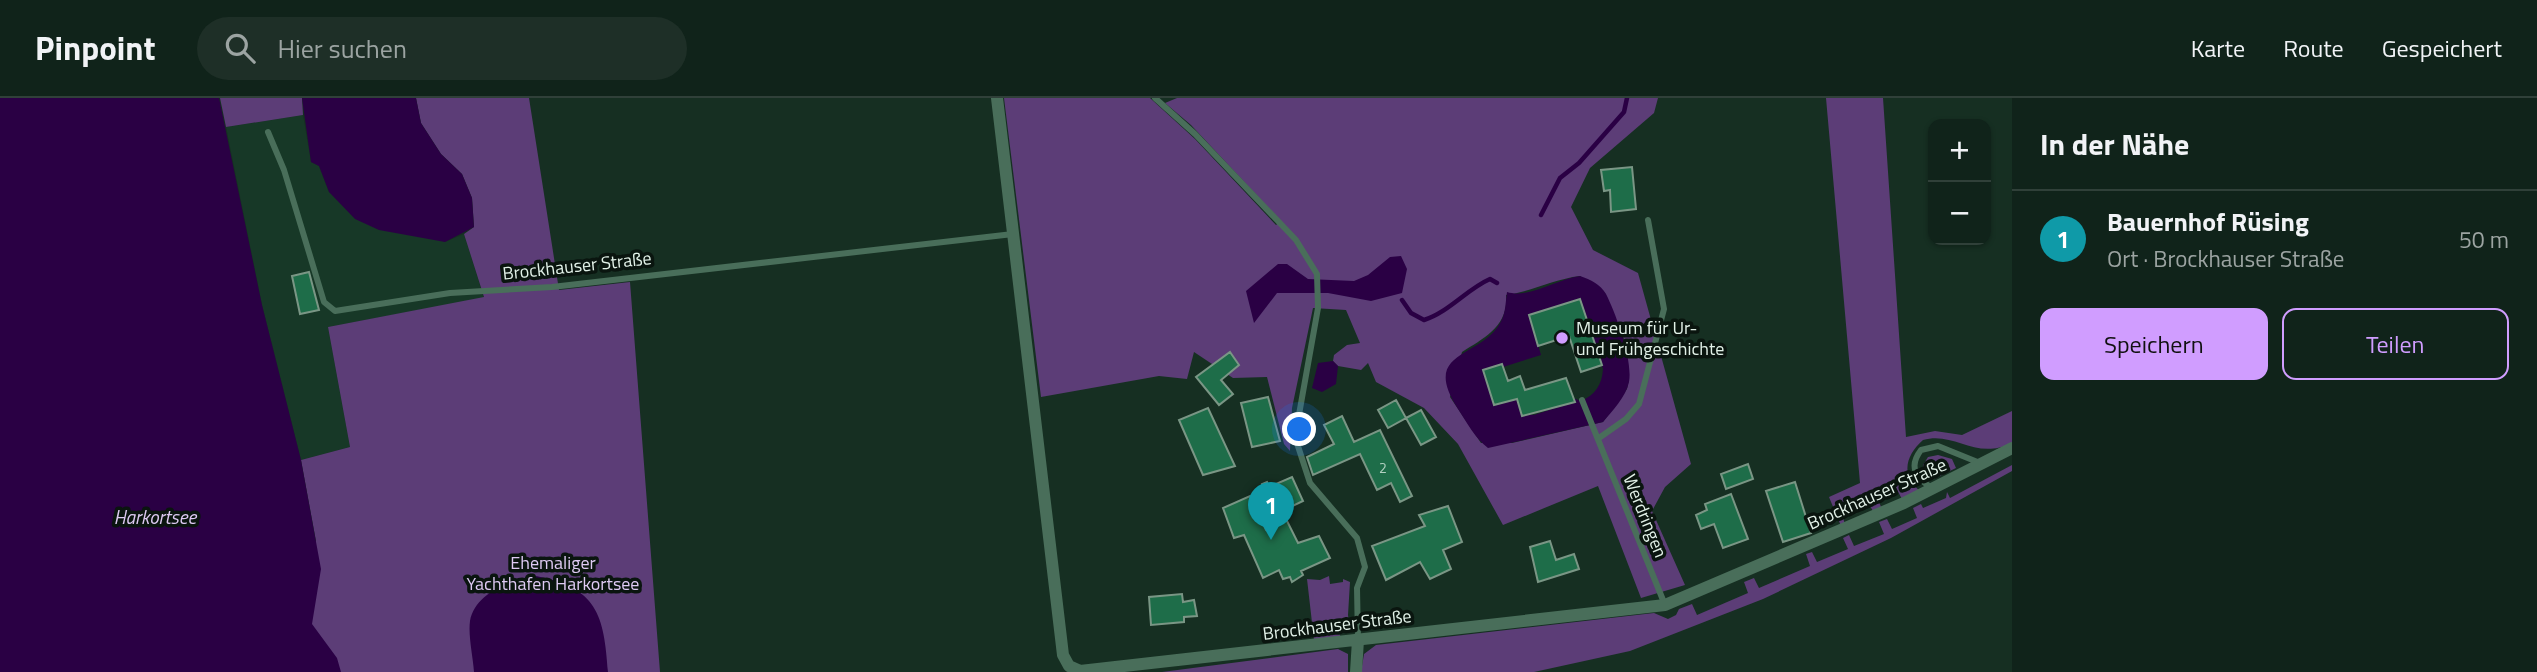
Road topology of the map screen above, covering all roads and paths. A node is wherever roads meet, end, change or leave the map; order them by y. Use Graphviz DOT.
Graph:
graph roads {
  1 [pos="997,98"];
  2 [pos="1155,98"];
  3 [pos="268,132"];
  4 [pos="1648,220"];
  5 [pos="1015,234"];
  6 [pos="1582,401"];
  7 [pos="1599,438"];
  8 [pos="2012,448"];
  9 [pos="1982,464"];
  10 [pos="1933,489"];
  11 [pos="1665,605"];
  12 [pos="1357,640"];
  13 [pos="1356,672"];
  1 -- 5 [label="street, Brockhauser Straße"];
  2 -- 12 [label="lane"];
  3 -- 5 [label="lane, Brockhauser Straße"];
  4 -- 7 [label="lane"];
  5 -- 12 [label="street, Brockhauser Straße"];
  6 -- 7 [label="lane, Werdringen"];
  7 -- 11 [label="lane, Werdringen"];
  8 -- 9 [label="street, Brockhauser Straße"];
  9 -- 10 [label="street, Brockhauser Straße"];
  9 -- 10 [label="lane"];
  10 -- 11 [label="street, Brockhauser Straße"];
  11 -- 12 [label="street, Brockhauser Straße"];
  12 -- 13 [label="street"];
}
